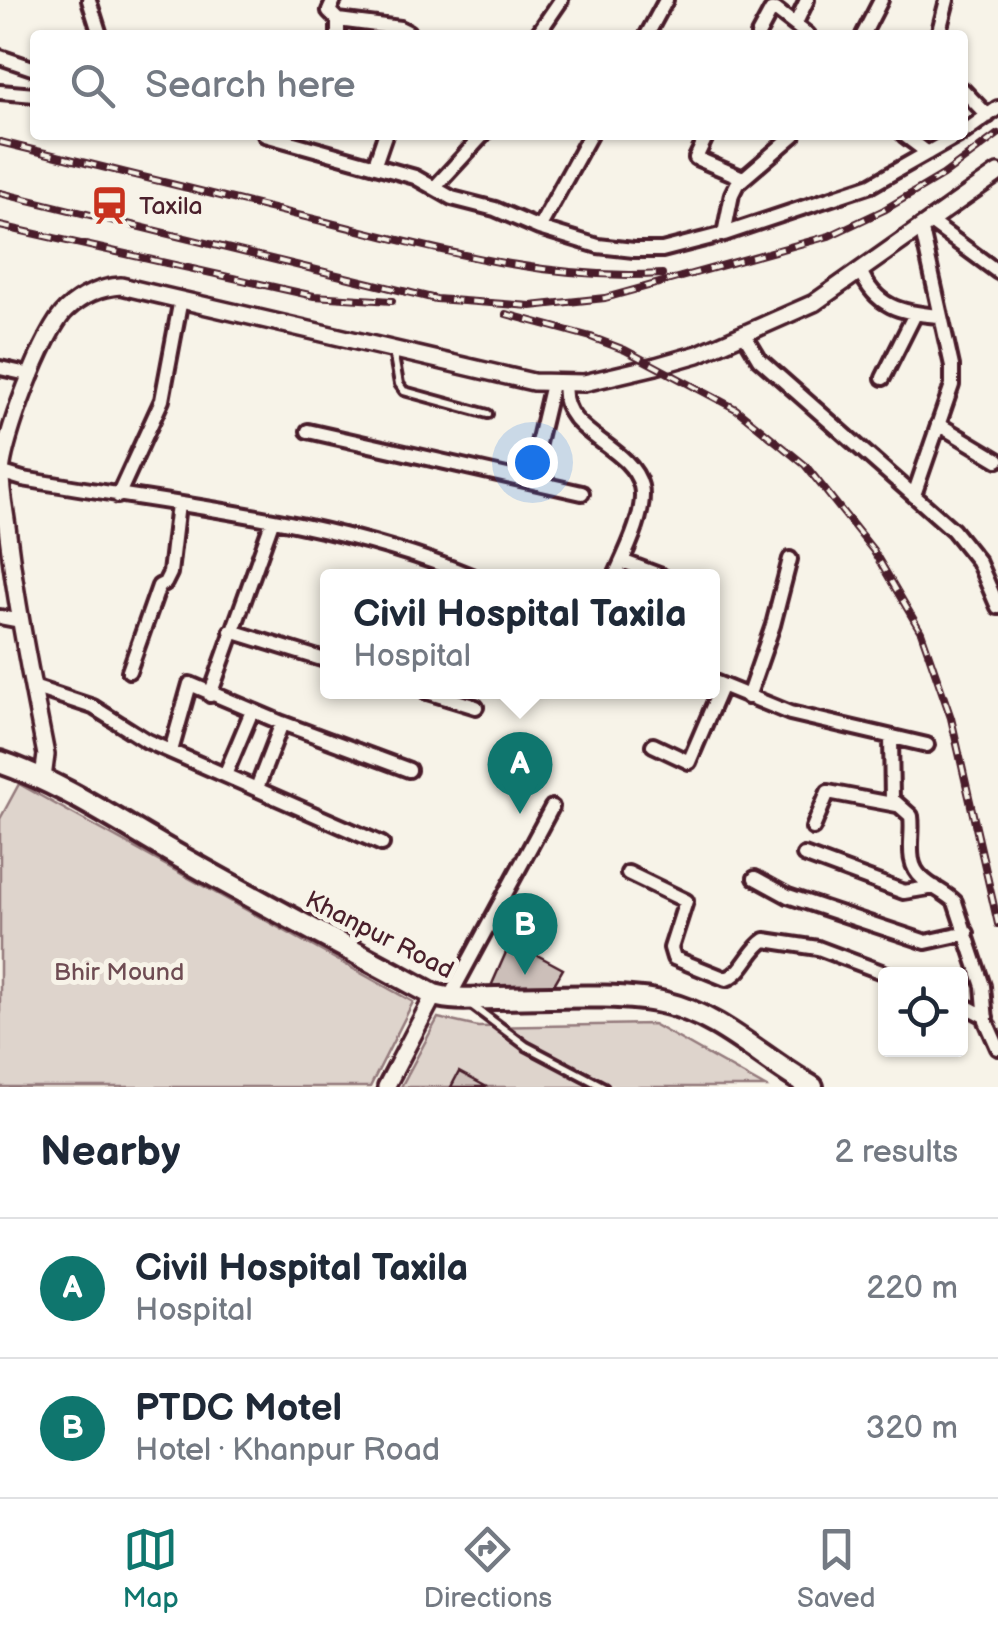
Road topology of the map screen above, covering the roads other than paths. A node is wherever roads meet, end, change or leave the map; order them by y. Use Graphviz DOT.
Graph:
graph roads {
  1 [pos="89,0"];
  2 [pos="334,0"];
  3 [pos="559,0"];
  4 [pos="666,0"];
  5 [pos="807,0"];
  6 [pos="881,0"];
  7 [pos="947,0"];
  8 [pos="338,20"];
  9 [pos="795,26"];
  10 [pos="98,30"];
  11 [pos="338,30"];
  12 [pos="404,30"];
  13 [pos="540,30"];
  14 [pos="650,30"];
  15 [pos="761,30"];
  16 [pos="801,30"];
  17 [pos="866,30"];
  18 [pos="939,30"];
  19 [pos="0,56"];
  20 [pos="30,67"];
  21 [pos="0,92"];
  22 [pos="968,94"];
  23 [pos="30,95"];
  24 [pos="993,112"];
  25 [pos="968,129"];
  26 [pos="285,140"];
  27 [pos="330,140"];
  28 [pos="383,140"];
  29 [pos="478,140"];
  30 [pos="587,140"];
  31 [pos="705,140"];
  32 [pos="788,140"];
  33 [pos="911,140"];
  34 [pos="951,140"];
  35 [pos="329,151"];
  36 [pos="928,153"];
  37 [pos="375,164"];
  38 [pos="998,173"];
  39 [pos="743,178"];
  40 [pos="436,186"];
  41 [pos="925,223"];
  42 [pos="539,228"];
  43 [pos="724,234"];
  44 [pos="860,270"];
  45 [pos="998,272"];
  46 [pos="180,300"];
  47 [pos="915,314"];
  48 [pos="939,316"];
  49 [pos="744,334"];
  50 [pos="392,348"];
  51 [pos="0,368"];
  52 [pos="32,375"];
  53 [pos="883,378"];
  54 [pos="559,384"];
  55 [pos="488,414"];
  56 [pos="938,424"];
  57 [pos="308,432"];
  58 [pos="998,460"];
  59 [pos="0,472"];
  60 [pos="529,482"];
  61 [pos="582,493"];
  62 [pos="914,494"];
  63 [pos="118,496"];
  64 [pos="178,504"];
  65 [pos="272,522"];
  66 [pos="790,559"];
  67 [pos="622,561"];
  68 [pos="451,569"];
  69 [pos="619,569"];
  70 [pos="643,569"];
  71 [pos="998,607"];
  72 [pos="0,617"];
  73 [pos="21,621"];
  74 [pos="231,631"];
  75 [pos="320,659"];
  76 [pos="129,672"];
  77 [pos="720,684"];
  78 [pos="33,687"];
  79 [pos="210,694"];
  80 [pos="748,696"];
  81 [pos="450,699"];
  82 [pos="711,699"];
  83 [pos="476,707"];
  84 [pos="252,710"];
  85 [pos="282,723"];
  86 [pos="892,737"];
  87 [pos="653,745"];
  88 [pos="926,746"];
  89 [pos="172,751"];
  90 [pos="0,762"];
  91 [pos="409,770"];
  92 [pos="225,774"];
  93 [pos="43,778"];
  94 [pos="256,788"];
  95 [pos="897,805"];
  96 [pos="552,807"];
  97 [pos="814,828"];
  98 [pos="382,844"];
  99 [pos="804,856"];
  100 [pos="628,872"];
  101 [pos="755,878"];
  102 [pos="936,887"];
  103 [pos="967,933"];
  104 [pos="878,971"];
  105 [pos="449,997"];
  106 [pos="968,1008"];
  107 [pos="986,1018"];
  108 [pos="998,1048"];
  109 [pos="386,1087"];
  110 [pos="604,1087"];
  111 [pos="812,1087"];
  1 -- 10 [label="street"];
  2 -- 8 [label="street"];
  3 -- 13 [label="street"];
  4 -- 14 [label="street"];
  5 -- 9 [label="street"];
  6 -- 17 [label="street"];
  7 -- 18 [label="street"];
  8 -- 11 [label="street"];
  8 -- 12 [label="street"];
  9 -- 15 [label="street"];
  9 -- 16 [label="street"];
  19 -- 20 [label="street"];
  21 -- 23 [label="street"];
  22 -- 24 [label="street"];
  24 -- 25 [label="street"];
  26 -- 35 [label="street"];
  27 -- 35 [label="street"];
  28 -- 37 [label="street"];
  29 -- 40 [label="street"];
  30 -- 42 [label="street"];
  31 -- 39 [label="street"];
  32 -- 39 [label="street"];
  33 -- 36 [label="street"];
  34 -- 36 [label="street"];
  35 -- 37 [label="street"];
  36 -- 43 [label="street"];
  37 -- 40 [label="street"];
  38 -- 41 [label="street"];
  39 -- 43 [label="street"];
  40 -- 42 [label="street"];
  41 -- 44 [label="street"];
  41 -- 45 [label="street"];
  41 -- 48 [label="street"];
  42 -- 43 [label="street"];
  44 -- 47 [label="street"];
  44 -- 49 [label="street"];
  46 -- 50 [label="street"];
  46 -- 52 [label="street"];
  46 -- 63 [label="street"];
  47 -- 48 [label="street"];
  47 -- 53 [label="street"];
  48 -- 56 [label="street"];
  49 -- 54 [label="street"];
  49 -- 62 [label="street"];
  50 -- 54 [label="street"];
  50 -- 55 [label="lane"];
  51 -- 52 [label="street"];
  52 -- 59 [label="street"];
  54 -- 60 [label="street"];
  54 -- 67 [label="street"];
  56 -- 58 [label="street"];
  56 -- 62 [label="street"];
  57 -- 60 [label="street"];
  59 -- 63 [label="street"];
  59 -- 73 [label="street"];
  60 -- 61 [label="street"];
  62 -- 71 [label="street"];
  63 -- 64 [label="street"];
  64 -- 65 [label="street"];
  64 -- 76 [label="street"];
  65 -- 68 [label="street"];
  65 -- 74 [label="street"];
  66 -- 80 [label="street"];
  67 -- 69 [label="street"];
  67 -- 70 [label="street"];
  72 -- 73 [label="street"];
  73 -- 78 [label="street"];
  74 -- 75 [label="street"];
  74 -- 79 [label="street"];
  77 -- 80 [label="street"];
  78 -- 89 [label="street"];
  78 -- 93 [label="street"];
  79 -- 84 [label="street"];
  79 -- 89 [label="street"];
  80 -- 86 [label="street"];
  81 -- 83 [label="street"];
  82 -- 87 [label="street"];
  84 -- 85 [label="street"];
  84 -- 92 [label="street"];
  85 -- 91 [label="street"];
  85 -- 94 [label="street"];
  86 -- 88 [label="street"];
  86 -- 95 [label="street"];
  89 -- 92 [label="street"];
  90 -- 93 [label="highway, Khanpur Road"];
  92 -- 94 [label="street"];
  93 -- 105 [label="highway, Khanpur Road"];
  94 -- 98 [label="street"];
  95 -- 97 [label="street"];
  95 -- 102 [label="street"];
  96 -- 105 [label="street"];
  99 -- 102 [label="street"];
  100 -- 104 [label="street"];
  101 -- 103 [label="street"];
  102 -- 103 [label="street"];
  103 -- 107 [label="street"];
  105 -- 109 [label="street"];
  105 -- 110 [label="lane"];
  105 -- 111 [label="highway, Khanpur Road"];
  106 -- 107 [label="street"];
  107 -- 108 [label="street"];
}
